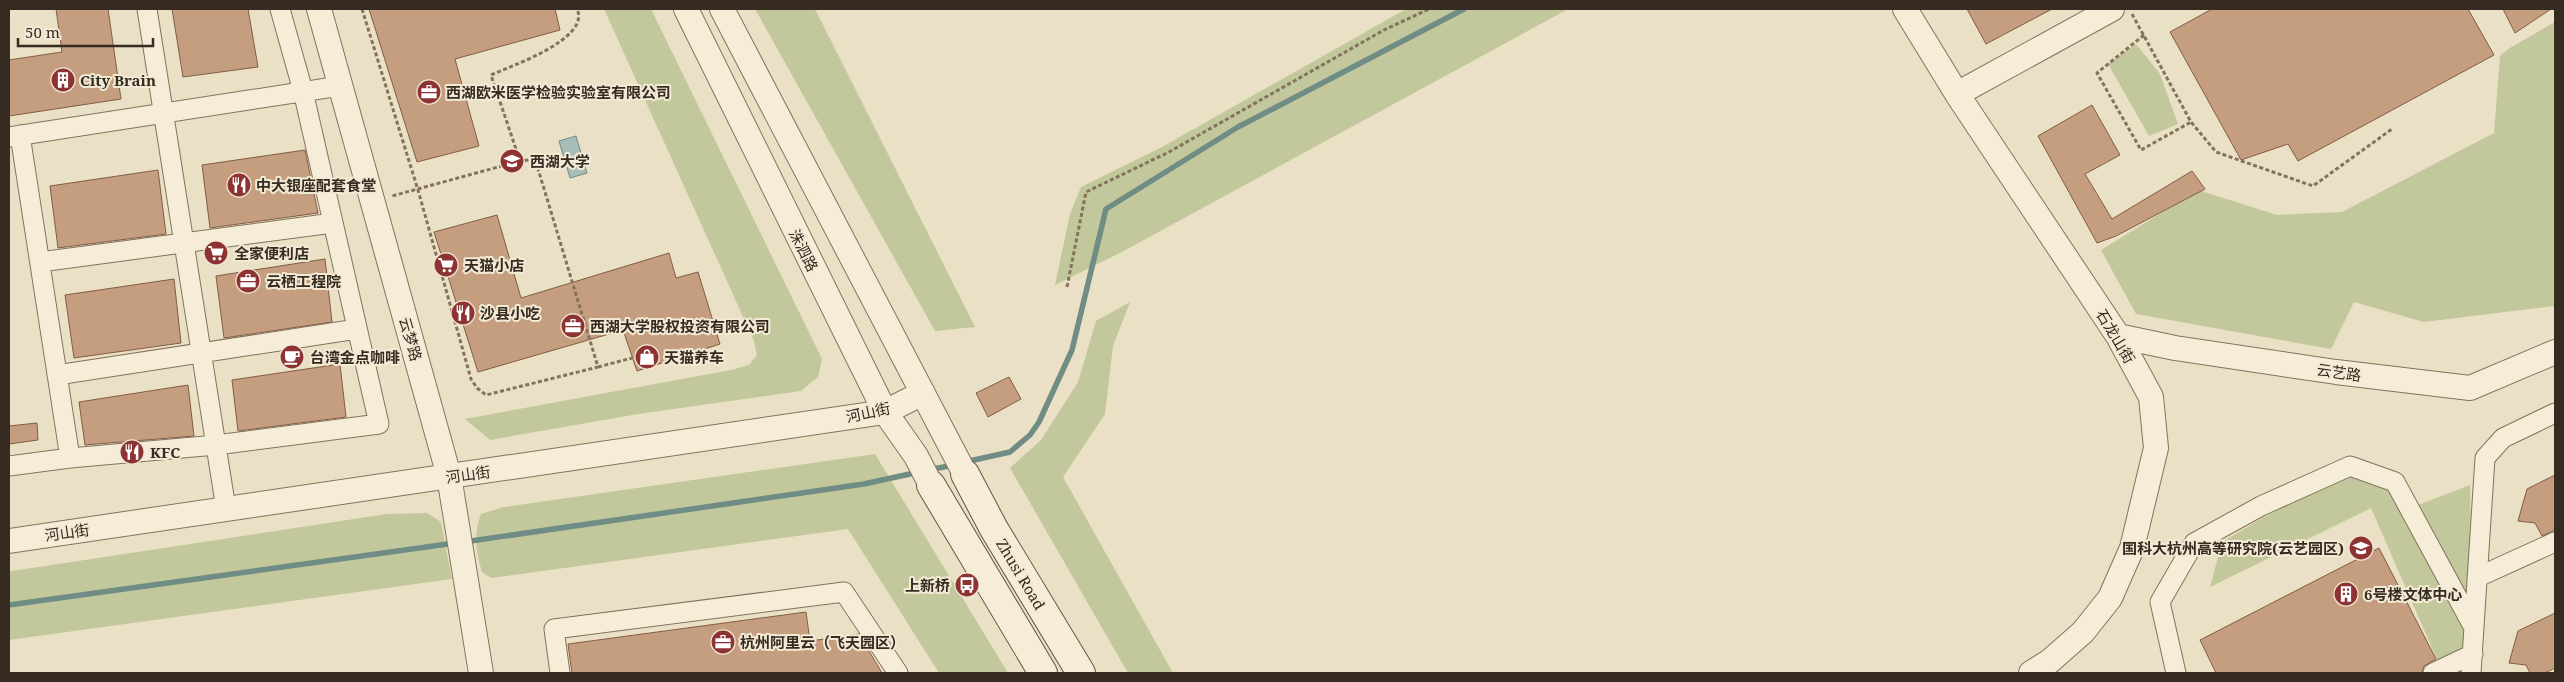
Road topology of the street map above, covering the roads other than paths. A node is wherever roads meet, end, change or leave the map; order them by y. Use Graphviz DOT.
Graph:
graph roads {
  1 [pos="147,9"];
  2 [pos="280,9"];
  3 [pos="319,9"];
  4 [pos="686,9"];
  5 [pos="722,9"];
  6 [pos="1905,9"];
  7 [pos="2112,9"];
  8 [pos="340,86"];
  9 [pos="303,92"];
  10 [pos="1957,94"];
  11 [pos="164,113"];
  12 [pos="14,136"];
  13 [pos="333,223"];
  14 [pos="184,242"];
  15 [pos="40,262"];
  16 [pos="358,329"];
  17 [pos="2118,336"];
  18 [pos="2555,352"];
  19 [pos="202,353"];
  20 [pos="57,375"];
  21 [pos="923,393"];
  22 [pos="885,412"];
  23 [pos="2555,413"];
  24 [pos="216,445"];
  25 [pos="956,455"];
  26 [pos="70,458"];
  27 [pos="9,466"];
  28 [pos="449,476"];
  29 [pos="931,485"];
  30 [pos="226,509"];
  31 [pos="9,541"];
  32 [pos="2555,542"];
  33 [pos="2478,577"];
  34 [pos="2474,628"];
  35 [pos="2472,654"];
  36 [pos="481,673"];
  37 [pos="560,673"];
  38 [pos="898,673"];
  39 [pos="1043,673"];
  40 [pos="1081,673"];
  41 [pos="2031,673"];
  42 [pos="2176,673"];
  43 [pos="2433,673"];
  44 [pos="2471,673"];
  1 -- 11 [label="street"];
  2 -- 9 [label="street"];
  3 -- 8 [label="street, 云梦路"];
  4 -- 22 [label="street, 洙泗路"];
  5 -- 21 [label="street"];
  6 -- 10 [label="street, 石龙山街"];
  7 -- 10 [label="street"];
  8 -- 9 [label="street"];
  8 -- 28 [label="street, 云梦路"];
  9 -- 11 [label="street"];
  9 -- 13 [label="street"];
  10 -- 17 [label="street, 石龙山街"];
  11 -- 12 [label="street"];
  11 -- 14 [label="street"];
  12 -- 15 [label="street"];
  13 -- 14 [label="street"];
  13 -- 16 [label="street"];
  14 -- 15 [label="street"];
  14 -- 19 [label="street"];
  15 -- 20 [label="street"];
  16 -- 19 [label="street"];
  16 -- 24 [label="street"];
  17 -- 18 [label="street, 云艺路"];
  17 -- 41 [label="street, 石龙山街"];
  19 -- 20 [label="street"];
  19 -- 24 [label="street"];
  20 -- 26 [label="street"];
  21 -- 22 [label="street, 河山街"];
  21 -- 25 [label="street"];
  22 -- 28 [label="street, 河山街"];
  22 -- 29 [label="street, 洙泗路"];
  23 -- 33 [label="street"];
  24 -- 26 [label="street"];
  24 -- 30 [label="street"];
  25 -- 40 [label="main road, Zhusi Road"];
  26 -- 27 [label="street"];
  28 -- 30 [label="street, 河山街"];
  28 -- 36 [label="street, 云梦路"];
  29 -- 39 [label="main road"];
  30 -- 31 [label="street, 河山街"];
  32 -- 33 [label="street"];
  33 -- 34 [label="street"];
  34 -- 35 [label="street"];
  34 -- 42 [label="street"];
  35 -- 43 [label="street"];
  35 -- 44 [label="street"];
  37 -- 38 [label="street"];
}
